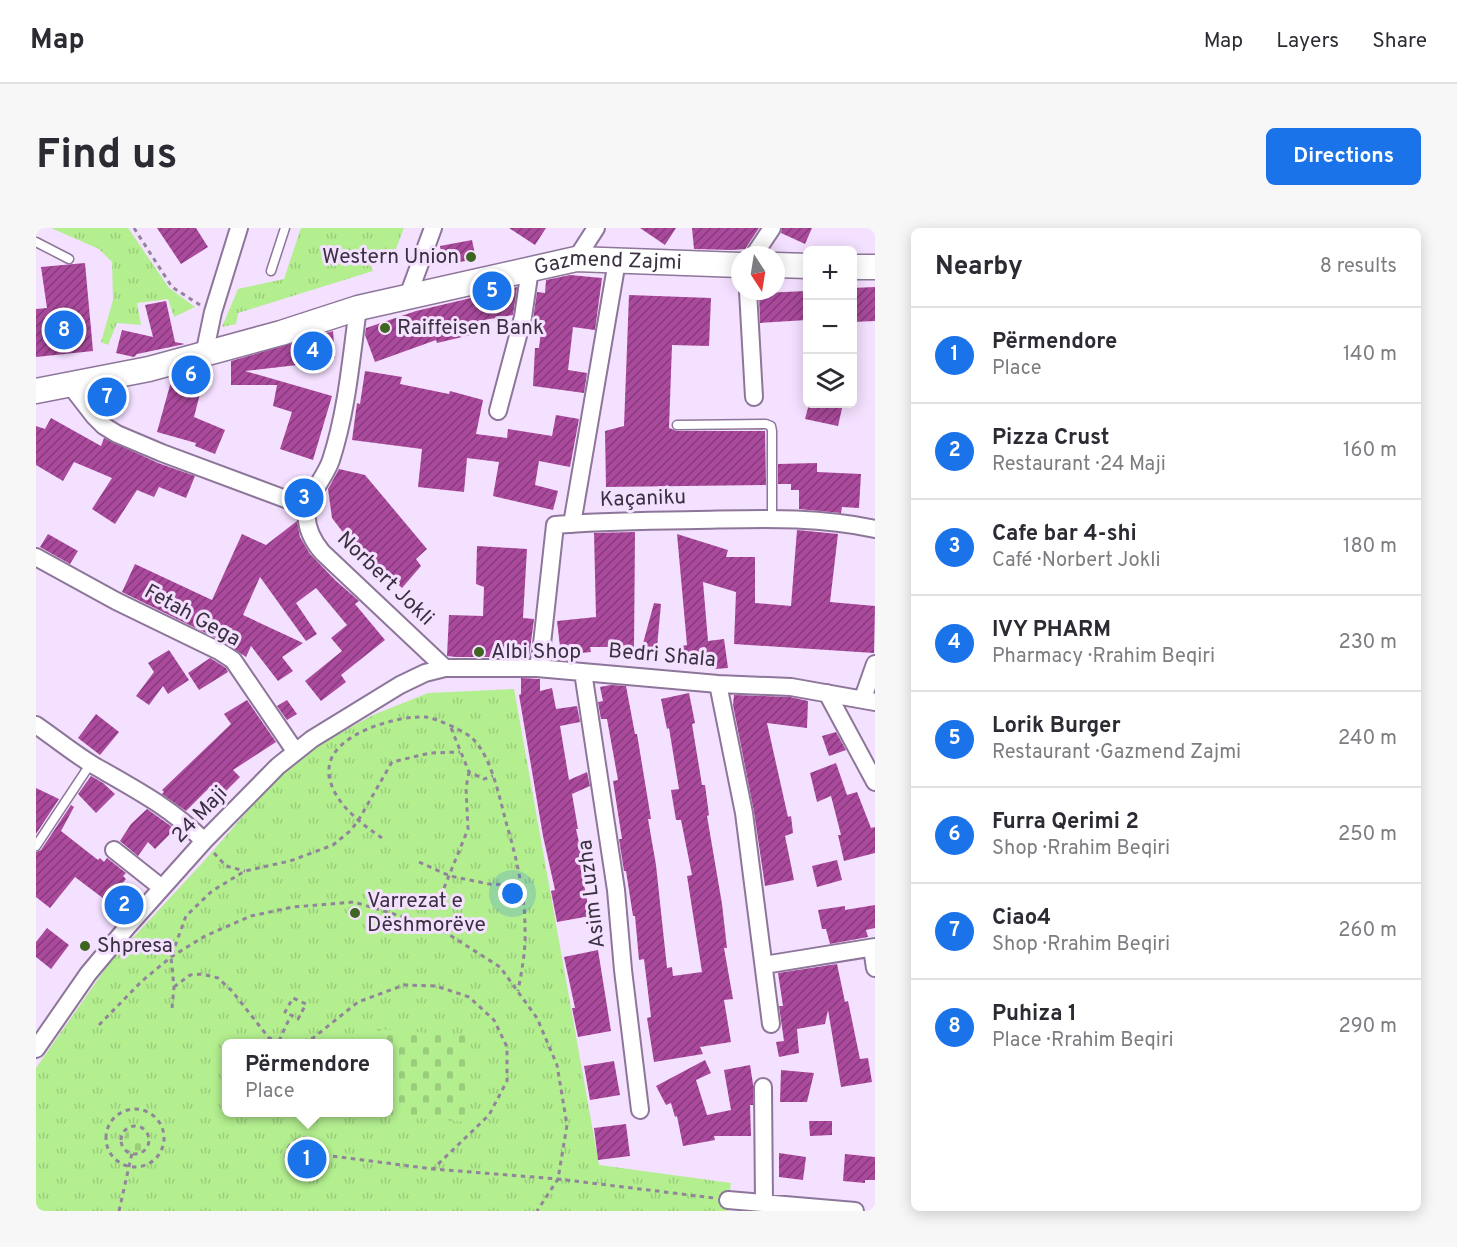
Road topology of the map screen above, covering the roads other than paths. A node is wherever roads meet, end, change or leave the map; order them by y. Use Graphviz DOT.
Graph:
graph roads {
  1 [pos="239,228"];
  2 [pos="285,228"];
  3 [pos="433,228"];
  4 [pos="596,228"];
  5 [pos="772,228"];
  6 [pos="36,242"];
  7 [pos="760,246"];
  8 [pos="69,259"];
  9 [pos="576,259"];
  10 [pos="617,261"];
  11 [pos="731,265"];
  12 [pos="785,265"];
  13 [pos="803,266"];
  14 [pos="857,267"];
  15 [pos="875,267"];
  16 [pos="530,269"];
  17 [pos="271,271"];
  18 [pos="408,296"];
  19 [pos="749,300"];
  20 [pos="358,308"];
  21 [pos="204,355"];
  22 [pos="70,385"];
  23 [pos="36,391"];
  24 [pos="754,397"];
  25 [pos="498,411"];
  26 [pos="677,425"];
  27 [pos="308,507"];
  28 [pos="772,519"];
  29 [pos="572,524"];
  30 [pos="875,529"];
  31 [pos="36,557"];
  32 [pos="875,664"];
  33 [pos="444,668"];
  34 [pos="537,668"];
  35 [pos="583,672"];
  36 [pos="718,684"];
  37 [pos="827,693"];
  38 [pos="869,700"];
  39 [pos="36,725"];
  40 [pos="295,751"];
  41 [pos="91,763"];
  42 [pos="875,782"];
  43 [pos="204,841"];
  44 [pos="36,846"];
  45 [pos="114,850"];
  46 [pos="162,888"];
  47 [pos="873,947"];
  48 [pos="764,964"];
  49 [pos="875,968"];
  50 [pos="771,1024"];
  51 [pos="36,1049"];
  52 [pos="763,1087"];
  53 [pos="640,1110"];
  54 [pos="728,1200"];
  55 [pos="764,1203"];
  56 [pos="855,1211"];
  1 -- 21 [label="street"];
  2 -- 17 [label="lane"];
  3 -- 18 [label="street"];
  4 -- 9 [label="street"];
  5 -- 7 [label="street"];
  6 -- 8 [label="lane"];
  9 -- 10 [label="street, Gazmend Zajmi"];
  9 -- 16 [label="street, Gazmend Zajmi"];
  10 -- 11 [label="street, Gazmend Zajmi"];
  10 -- 29 [label="street"];
  12 -- 13 [label="street"];
  14 -- 15 [label="street"];
  16 -- 18 [label="street, Gazmend Zajmi"];
  16 -- 25 [label="street"];
  18 -- 20 [label="street, Gazmend Zajmi"];
  19 -- 24 [label="street"];
  20 -- 21 [label="street, Gazmend Zajmi"];
  20 -- 27 [label="street"];
  21 -- 22 [label="street, Gazmend Zajmi"];
  22 -- 23 [label="street, Gazmend Zajmi"];
  22 -- 27 [label="street"];
  26 -- 28 [label="lane"];
  27 -- 33 [label="street, Norbert Jokli"];
  28 -- 29 [label="street, Kaçaniku"];
  28 -- 30 [label="street, Kaçaniku"];
  29 -- 34 [label="street, Kaçaniku"];
  31 -- 40 [label="street, Fetah Gega"];
  32 -- 38 [label="street"];
  33 -- 34 [label="street, Bedri Shala"];
  33 -- 40 [label="street, 24 Maji"];
  34 -- 35 [label="street, Bedri Shala"];
  35 -- 36 [label="street, Bedri Shala"];
  35 -- 53 [label="street, Asim Luzha"];
  36 -- 37 [label="street, Bedri Shala"];
  36 -- 48 [label="street"];
  37 -- 38 [label="street, Bedri Shala"];
  37 -- 42 [label="street"];
  39 -- 41 [label="street"];
  40 -- 43 [label="street, 24 Maji"];
  41 -- 43 [label="street"];
  41 -- 44 [label="lane"];
  43 -- 46 [label="street, 24 Maji"];
  45 -- 46 [label="street"];
  46 -- 51 [label="street, 24 Maji"];
  47 -- 48 [label="street"];
  47 -- 49 [label="street"];
  48 -- 50 [label="street"];
  52 -- 55 [label="street"];
  54 -- 55 [label="street"];
  55 -- 56 [label="street"];
}
